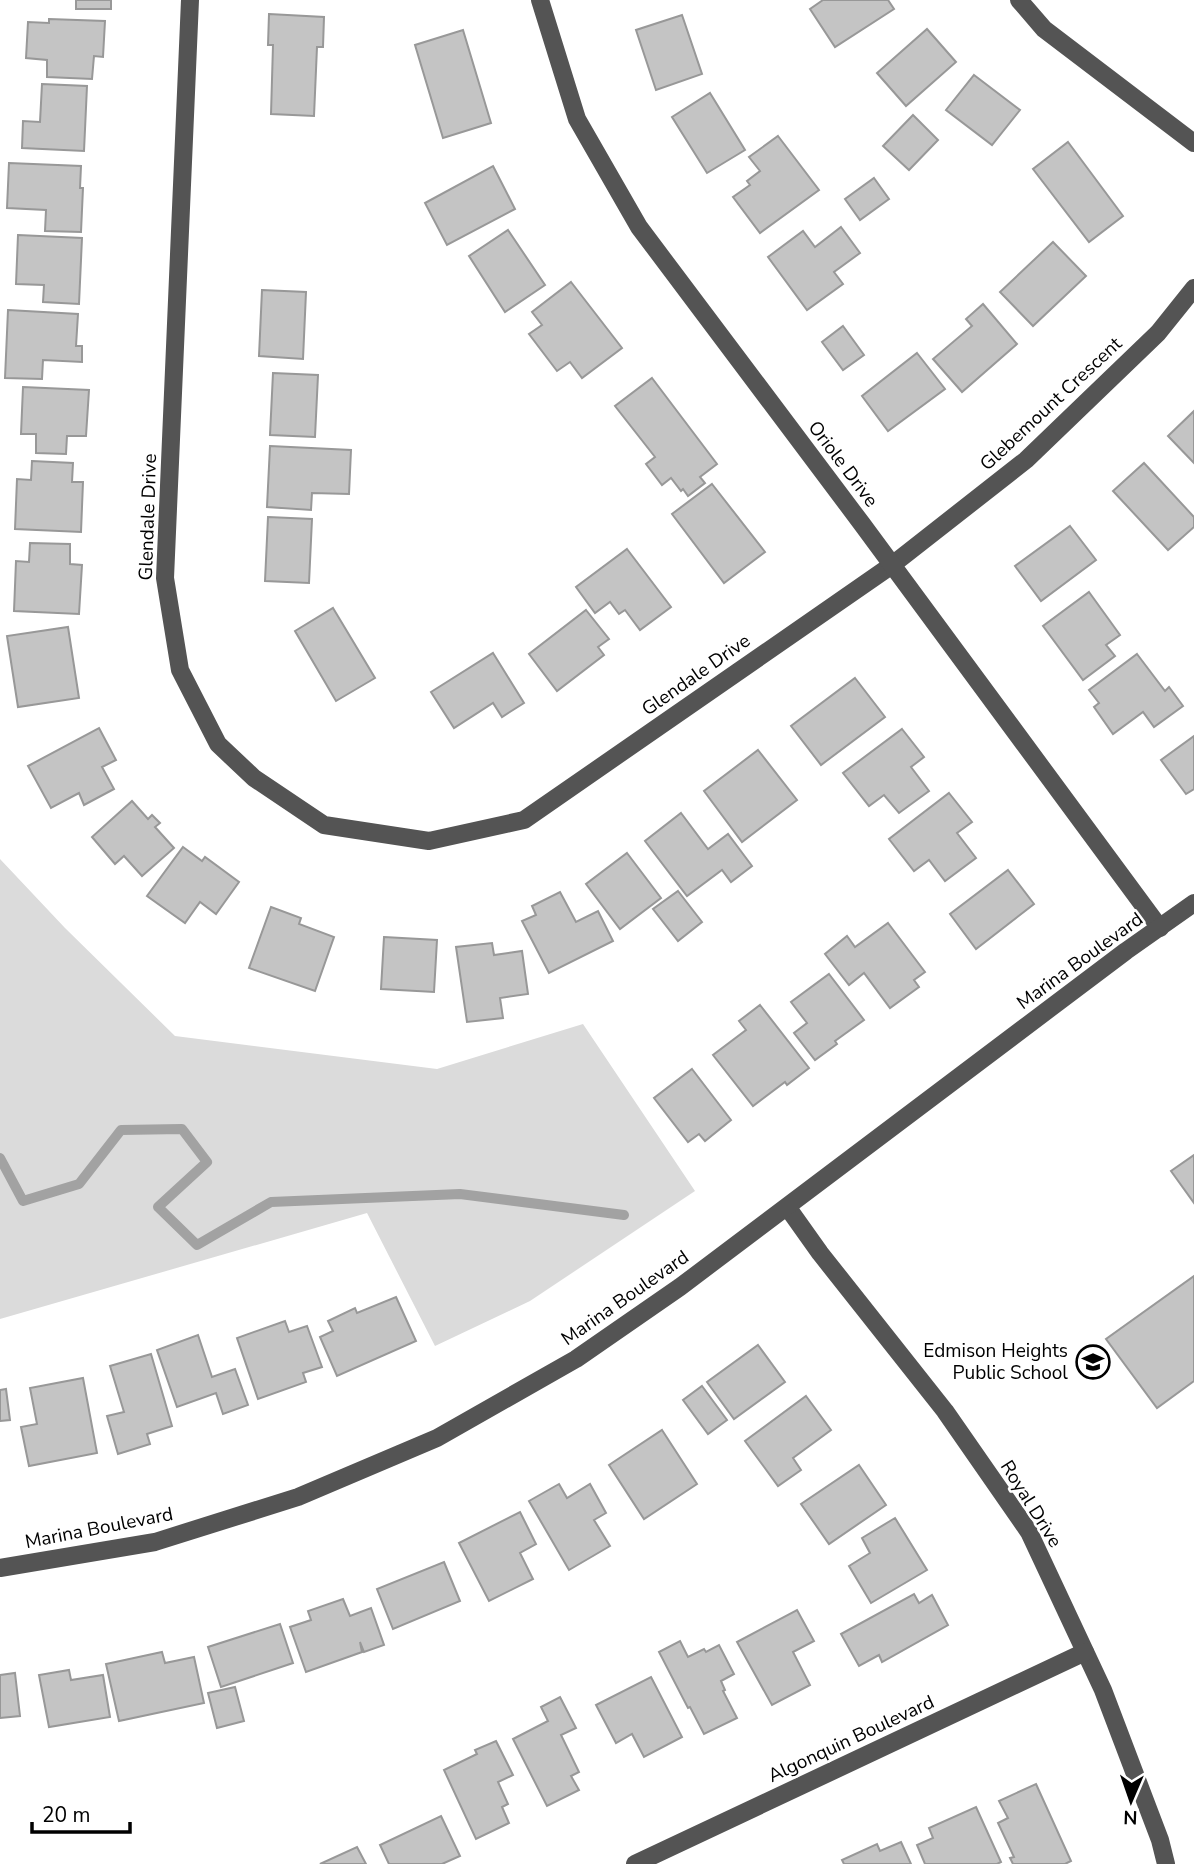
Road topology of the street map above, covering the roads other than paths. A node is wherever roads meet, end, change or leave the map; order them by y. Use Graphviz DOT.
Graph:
graph roads {
  1 [pos="190,0"];
  2 [pos="540,0"];
  3 [pos="1019,0"];
  4 [pos="1194,142"];
  5 [pos="1194,288"];
  6 [pos="892,565"];
  7 [pos="1194,903"];
  8 [pos="1160,928"];
  9 [pos="788,1208"];
  10 [pos="0,1568"];
  11 [pos="1084,1652"];
  12 [pos="665,1857"];
  13 [pos="635,1864"];
  14 [pos="1166,1864"];
  1 -- 6 [label="street, Glendale Drive"];
  2 -- 6 [label="street, Oriole Drive"];
  3 -- 4 [label="street"];
  5 -- 6 [label="street, Glebemount Crescent"];
  6 -- 8 [label="street, Oriole Drive"];
  7 -- 8 [label="street, Marina Boulevard"];
  8 -- 9 [label="street, Marina Boulevard"];
  9 -- 10 [label="street, Marina Boulevard"];
  9 -- 11 [label="street, Royal Drive"];
  11 -- 12 [label="street, Algonquin Boulevard"];
  11 -- 14 [label="street, Royal Drive"];
  12 -- 13 [label="street, Algonquin Boulevard"];
}
